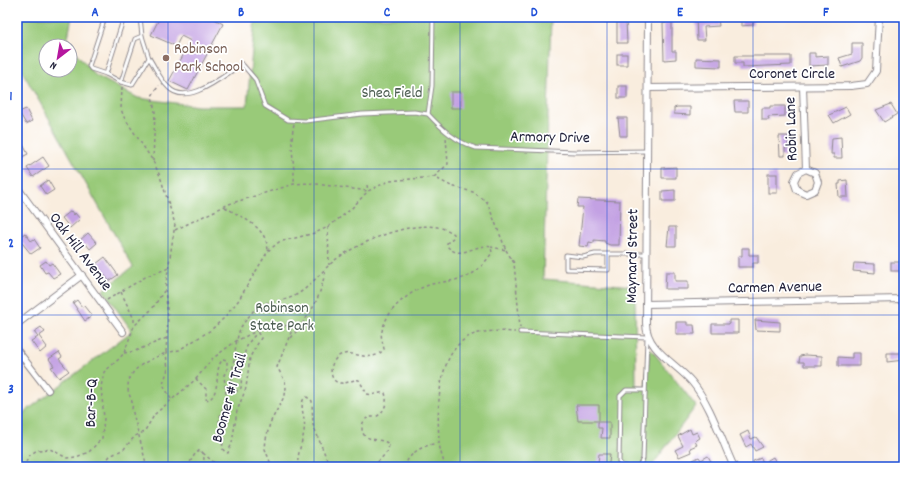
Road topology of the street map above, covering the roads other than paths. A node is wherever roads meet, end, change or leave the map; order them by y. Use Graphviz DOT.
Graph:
graph roads {
  1 [pos="105,17"];
  2 [pos="124,17"];
  3 [pos="139,17"];
  4 [pos="146,17"];
  5 [pos="433,17"];
  6 [pos="648,17"];
  7 [pos="879,17"];
  8 [pos="142,36"];
  9 [pos="148,58"];
  10 [pos="106,74"];
  11 [pos="121,82"];
  12 [pos="803,87"];
  13 [pos="648,88"];
  14 [pos="428,114"];
  15 [pos="647,151"];
  16 [pos="806,169"];
  17 [pos="17,187"];
  18 [pos="608,254"];
  19 [pos="646,254"];
  20 [pos="82,275"];
  21 [pos="904,299"];
  22 [pos="646,304"];
  23 [pos="17,324"];
  24 [pos="123,332"];
  25 [pos="520,332"];
  26 [pos="647,337"];
  27 [pos="17,350"];
  28 [pos="48,390"];
  29 [pos="644,390"];
  30 [pos="627,467"];
  31 [pos="636,467"];
  32 [pos="734,467"];
  1 -- 10 [label="lane"];
  2 -- 10 [label="lane"];
  3 -- 4 [label="street"];
  3 -- 8 [label="lane"];
  5 -- 14 [label="lane"];
  6 -- 13 [label="street, Maynard Street"];
  7 -- 12 [label="street, Coronet Circle"];
  8 -- 9 [label="lane"];
  8 -- 11 [label="lane"];
  9 -- 11 [label="lane"];
  9 -- 14 [label="lane"];
  10 -- 11 [label="lane"];
  12 -- 13 [label="street, Coronet Circle"];
  12 -- 16 [label="street, Robin Lane"];
  13 -- 15 [label="street, Maynard Street"];
  14 -- 15 [label="lane, Armory Drive"];
  15 -- 19 [label="street, Maynard Street"];
  16 -- 16 [label="street, Robin Lane"];
  17 -- 20 [label="street, Oak Hill Avenue"];
  18 -- 18 [label="lane"];
  18 -- 19 [label="lane"];
  19 -- 22 [label="street, Maynard Street"];
  20 -- 23 [label="street"];
  20 -- 24 [label="street, Oak Hill Avenue"];
  21 -- 22 [label="street, Carmen Avenue"];
  22 -- 26 [label="street, Maynard Street"];
  25 -- 26 [label="lane"];
  26 -- 29 [label="lane"];
  26 -- 32 [label="street"];
  27 -- 28 [label="street"];
  29 -- 30 [label="lane"];
  29 -- 31 [label="lane"];
}
